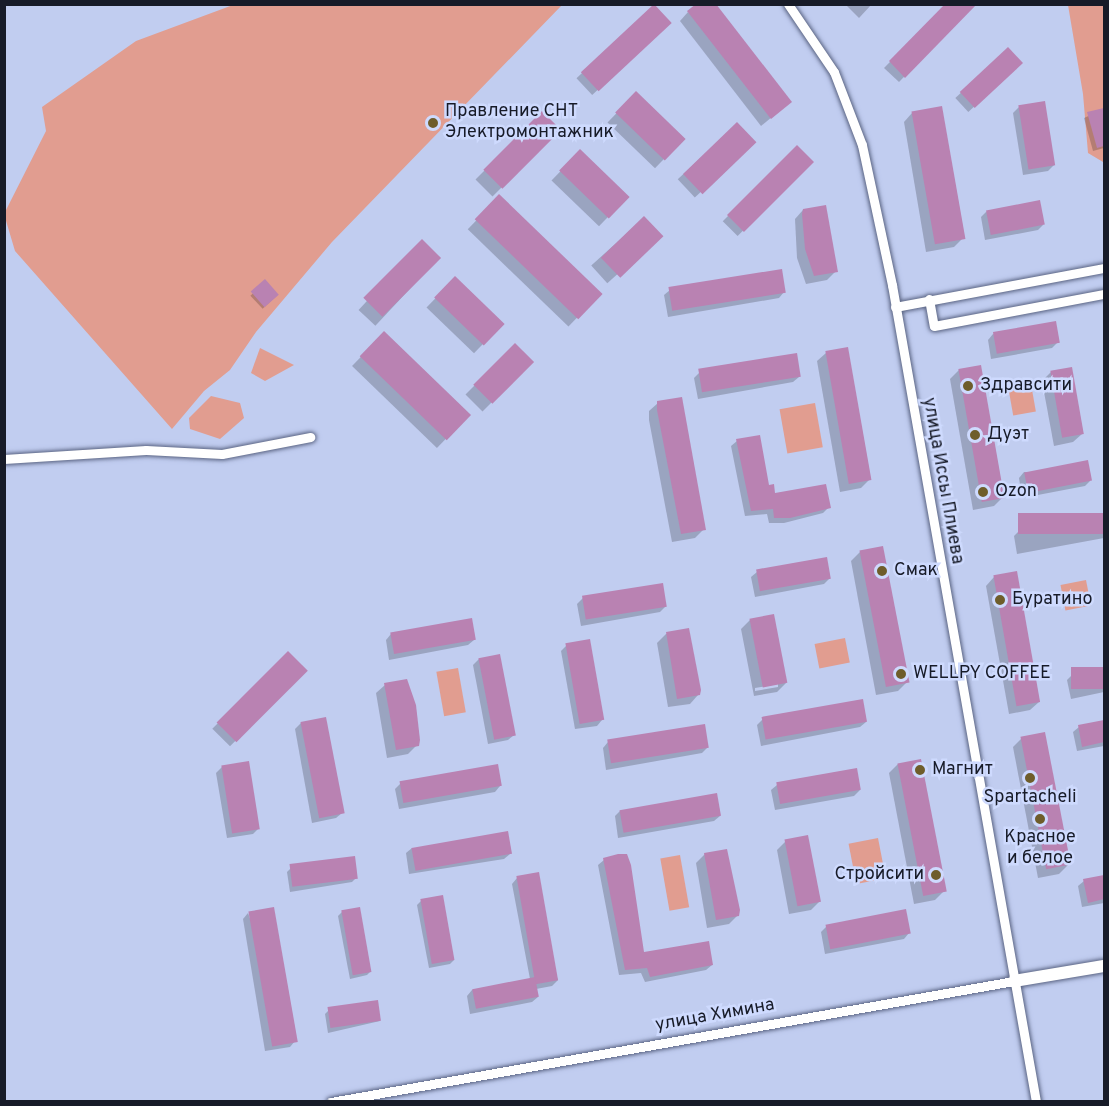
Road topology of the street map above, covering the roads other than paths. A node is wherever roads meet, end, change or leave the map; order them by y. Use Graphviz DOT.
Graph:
graph roads {
  1 [pos="788,4"];
  2 [pos="1104,268"];
  3 [pos="1104,294"];
  4 [pos="929,299"];
  5 [pos="895,307"];
  6 [pos="310,437"];
  7 [pos="4,459"];
  8 [pos="1104,966"];
  9 [pos="1014,981"];
  10 [pos="331,1101"];
  11 [pos="1036,1101"];
  1 -- 5 [label="street, улица Иссы Плиева"];
  2 -- 4 [label="street"];
  3 -- 4 [label="street"];
  4 -- 5 [label="street"];
  5 -- 9 [label="street, улица Иссы Плиева"];
  6 -- 7 [label="street"];
  8 -- 9 [label="street, улица Химина"];
  9 -- 10 [label="street, улица Химина"];
  9 -- 11 [label="street, улица Иссы Плиева"];
}
